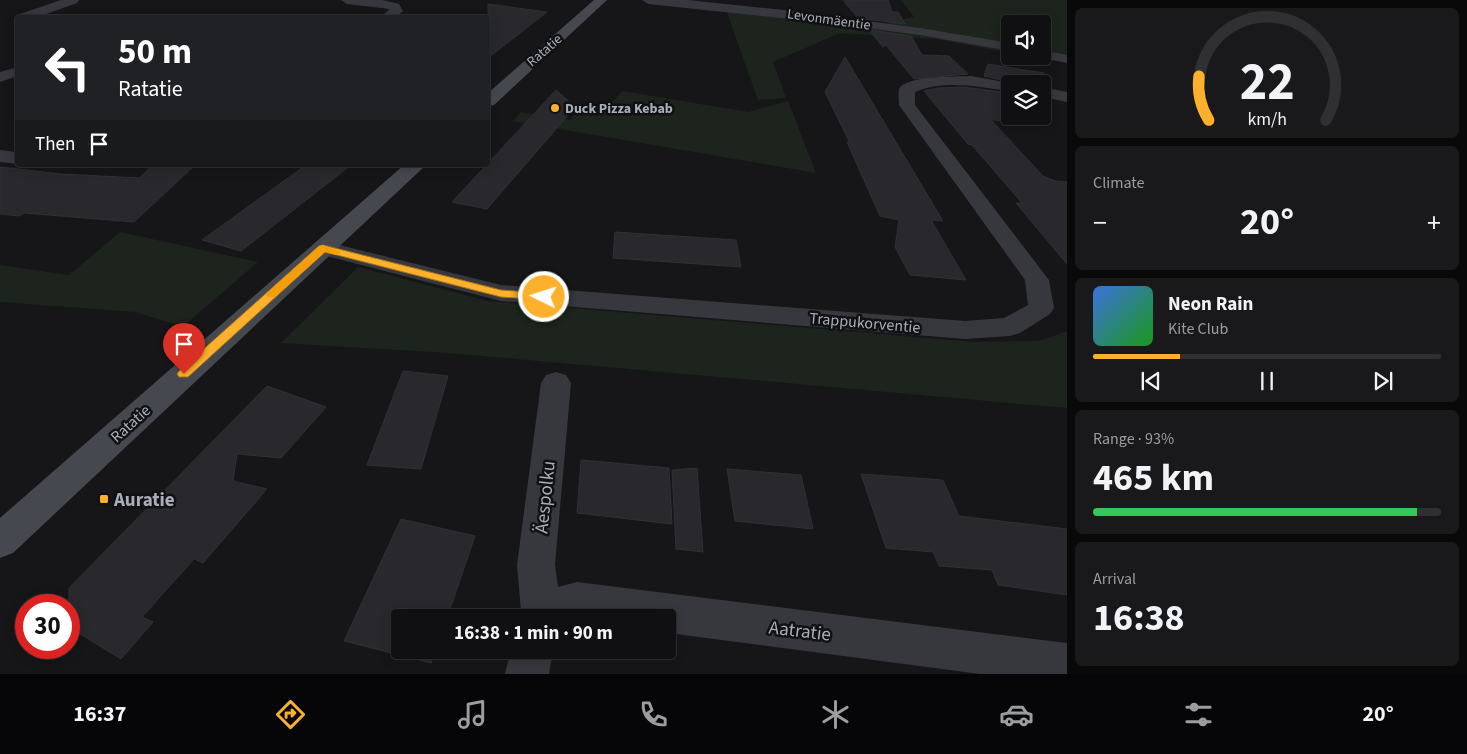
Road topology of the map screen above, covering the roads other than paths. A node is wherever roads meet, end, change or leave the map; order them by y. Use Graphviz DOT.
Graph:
graph roads {
  1 [pos="73,0"];
  2 [pos="348,0"];
  3 [pos="601,0"];
  4 [pos="648,0"];
  5 [pos="30,15"];
  6 [pos="391,15"];
  7 [pos="1001,45"];
  8 [pos="1051,56"];
  9 [pos="1067,59"];
  10 [pos="15,71"];
  11 [pos="0,76"];
  12 [pos="1001,85"];
  13 [pos="1051,94"];
  14 [pos="490,96"];
  15 [pos="1067,98"];
  16 [pos="0,156"];
  17 [pos="15,158"];
  18 [pos="414,167"];
  19 [pos="323,248"];
  20 [pos="556,384"];
  21 [pos="0,541"];
  22 [pos="537,609"];
  23 [pos="566,609"];
  24 [pos="632,609"];
  25 [pos="676,615"];
  26 [pos="530,659"];
  27 [pos="1067,664"];
  28 [pos="527,674"];
  1 -- 5 [label="street"];
  2 -- 6 [label="street"];
  3 -- 14 [label="street, Ratatie"];
  4 -- 7 [label="street, Levonmäentie"];
  8 -- 9 [label="street"];
  10 -- 11 [label="street"];
  12 -- 19 [label="street, Trappukorventie"];
  13 -- 15 [label="street"];
  16 -- 17 [label="street"];
  18 -- 19 [label="street, Ratatie"];
  19 -- 21 [label="street, Ratatie"];
  20 -- 22 [label="street, Äespolku"];
  23 -- 24 [label="street, Aatratie"];
  25 -- 27 [label="street, Aatratie"];
  26 -- 28 [label="street"];
}
